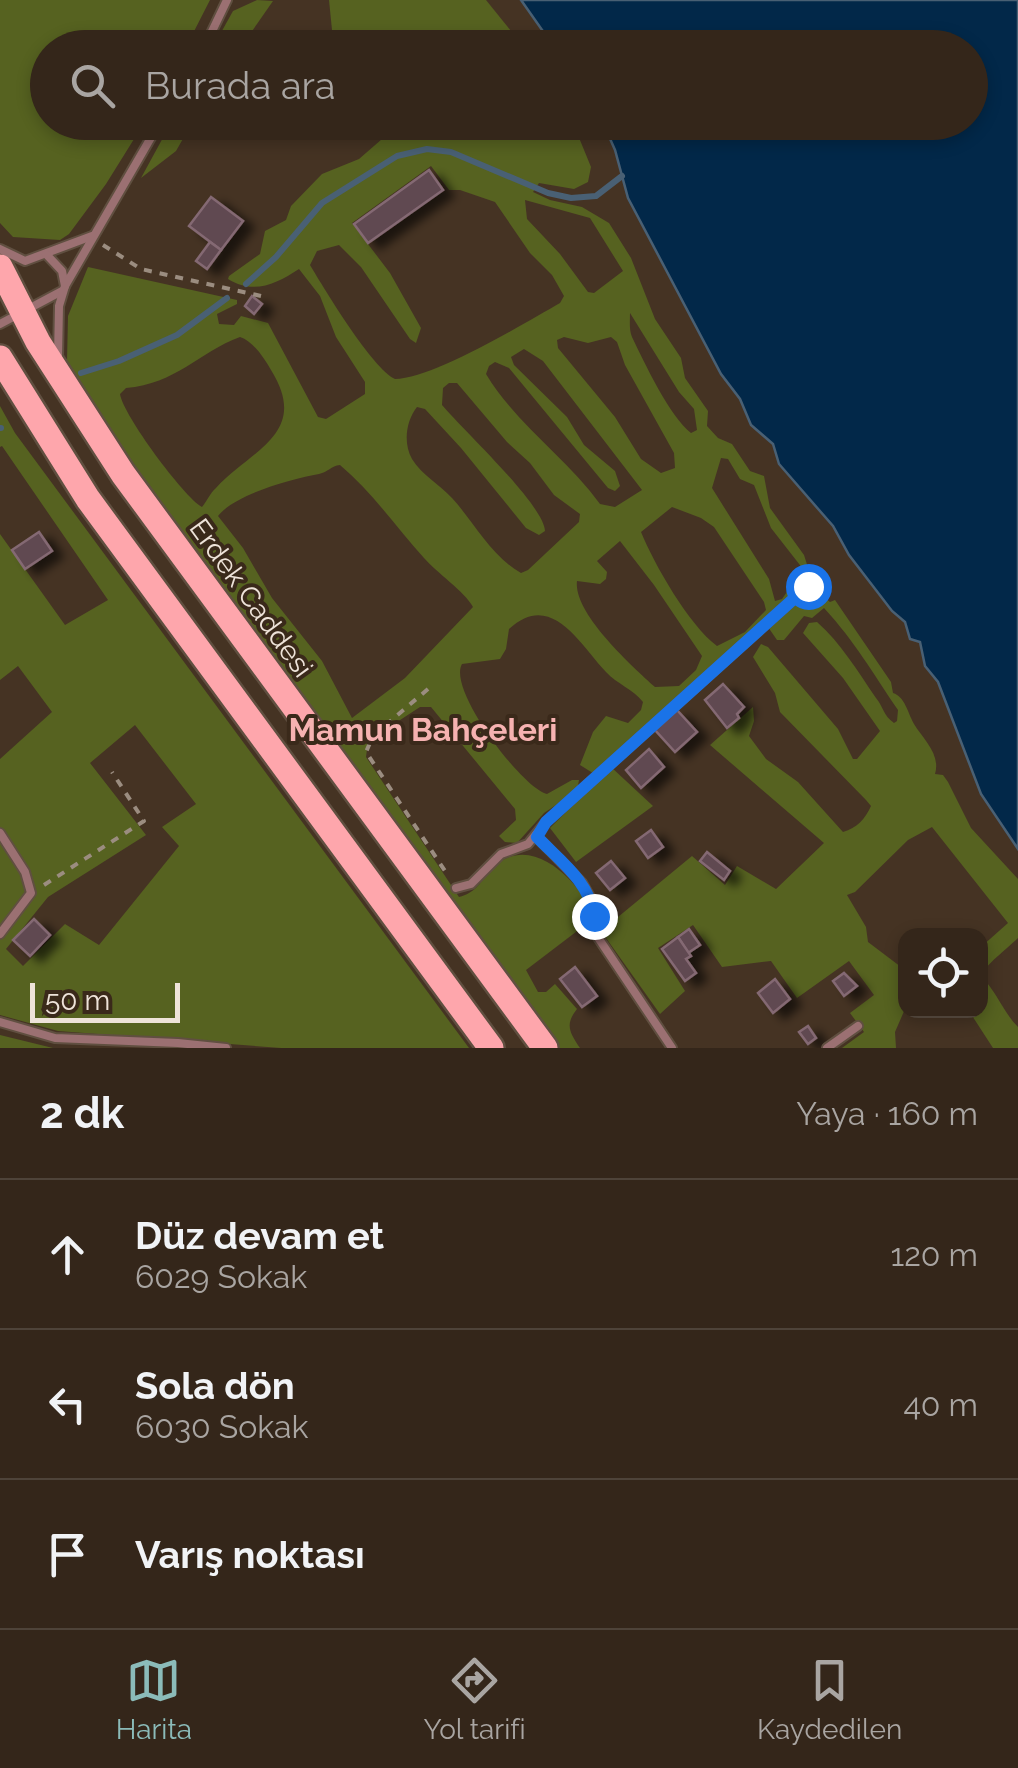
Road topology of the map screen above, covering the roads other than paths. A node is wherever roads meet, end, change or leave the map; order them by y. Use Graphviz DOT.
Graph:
graph roads {
  1 [pos="226,0"];
  2 [pos="212,30"];
  3 [pos="149,140"];
  4 [pos="92,236"];
  5 [pos="46,254"];
  6 [pos="5,264"];
  7 [pos="64,288"];
  8 [pos="11,318"];
  9 [pos="0,358"];
  10 [pos="58,374"];
  11 [pos="808,586"];
  12 [pos="0,833"];
  13 [pos="537,837"];
  14 [pos="456,888"];
  15 [pos="0,934"];
  16 [pos="0,1022"];
  17 [pos="858,1026"];
  18 [pos="226,1048"];
  19 [pos="491,1048"];
  20 [pos="545,1048"];
  21 [pos="672,1048"];
  22 [pos="827,1048"];
  1 -- 2 [label="lane"];
  3 -- 4 [label="lane"];
  4 -- 5 [label="lane"];
  4 -- 7 [label="lane"];
  5 -- 6 [label="lane"];
  5 -- 7 [label="lane"];
  6 -- 8 [label="main road, Erdek Caddesi"];
  7 -- 8 [label="lane"];
  7 -- 10 [label="lane"];
  8 -- 10 [label="main road, Erdek Caddesi"];
  9 -- 19 [label="main road"];
  10 -- 20 [label="main road, Erdek Caddesi"];
  11 -- 13 [label="lane"];
  12 -- 15 [label="lane"];
  13 -- 14 [label="lane"];
  13 -- 21 [label="lane"];
  16 -- 18 [label="lane"];
  17 -- 22 [label="lane"];
}
